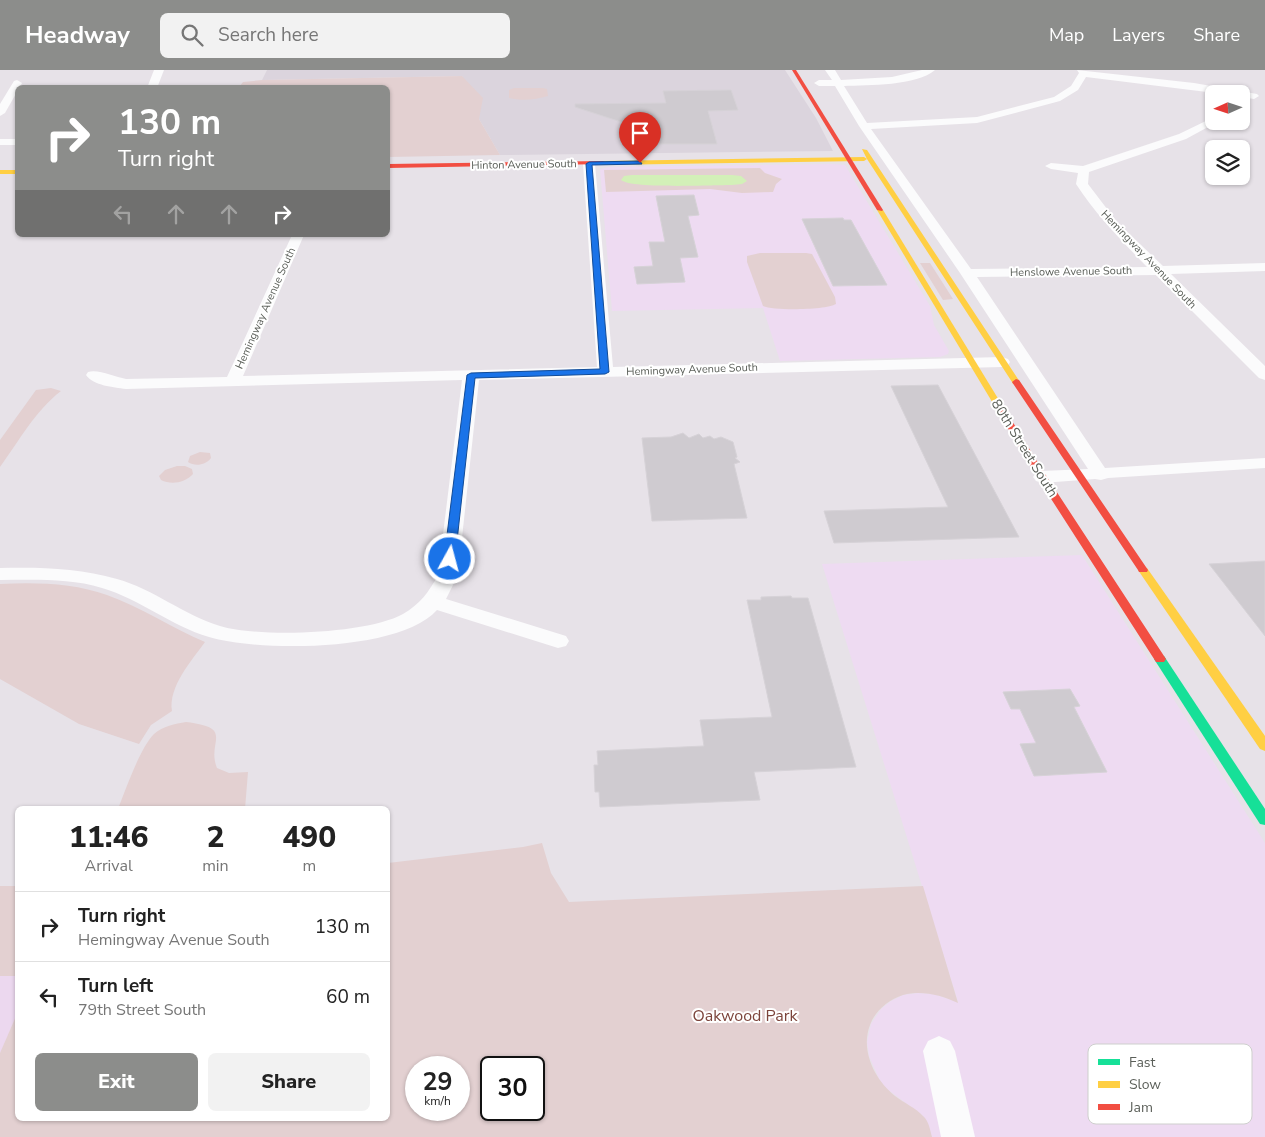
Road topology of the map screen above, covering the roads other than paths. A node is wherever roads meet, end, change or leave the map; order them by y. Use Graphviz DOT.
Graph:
graph roads {
  1 [pos="159,70"];
  2 [pos="794,70"];
  3 [pos="830,70"];
  4 [pos="930,70"];
  5 [pos="1083,72"];
  6 [pos="818,83"];
  7 [pos="840,83"];
  8 [pos="153,85"];
  9 [pos="15,86"];
  10 [pos="1265,90"];
  11 [pos="1254,96"];
  12 [pos="1250,98"];
  13 [pos="0,113"];
  14 [pos="864,126"];
  15 [pos="1205,126"];
  16 [pos="0,142"];
  17 [pos="15,142"];
  18 [pos="858,142"];
  19 [pos="871,159"];
  20 [pos="850,160"];
  21 [pos="589,164"];
  22 [pos="390,166"];
  23 [pos="1051,166"];
  24 [pos="1084,170"];
  25 [pos="0,172"];
  26 [pos="15,172"];
  27 [pos="297,237"];
  28 [pos="1265,267"];
  29 [pos="1158,270"];
  30 [pos="967,273"];
  31 [pos="1002,362"];
  32 [pos="973,363"];
  33 [pos="605,372"];
  34 [pos="1265,374"];
  35 [pos="94,375"];
  36 [pos="471,375"];
  37 [pos="233,381"];
  38 [pos="1265,463"];
  39 [pos="1101,474"];
  40 [pos="1077,476"];
  41 [pos="1042,477"];
  42 [pos="0,574"];
  43 [pos="433,602"];
  44 [pos="558,641"];
  45 [pos="1265,746"];
  46 [pos="1265,820"];
  47 [pos="939,1051"];
  48 [pos="958,1137"];
  1 -- 8 [label="street"];
  2 -- 20 [label="main road, 80th Street South"];
  3 -- 7 [label="street"];
  4 -- 7 [label="street"];
  5 -- 11 [label="street"];
  5 -- 14 [label="street"];
  6 -- 7 [label="street"];
  7 -- 14 [label="street"];
  9 -- 13 [label="street"];
  10 -- 11 [label="street"];
  11 -- 12 [label="street"];
  14 -- 30 [label="street"];
  15 -- 24 [label="street"];
  16 -- 17 [label="street"];
  18 -- 19 [label="main road, 80th Street South"];
  19 -- 20 [label="main road, Hinton Avenue South"];
  19 -- 31 [label="main road, 80th Street South"];
  20 -- 21 [label="main road, Hinton Avenue South"];
  20 -- 32 [label="main road, 80th Street South"];
  21 -- 22 [label="main road, Hinton Avenue South"];
  21 -- 33 [label="street"];
  23 -- 24 [label="street"];
  24 -- 29 [label="street, Hemingway Avenue South"];
  25 -- 26 [label="main road"];
  27 -- 37 [label="street, Hemingway Avenue South"];
  28 -- 29 [label="street, Henslowe Avenue South"];
  29 -- 30 [label="street, Henslowe Avenue South"];
  29 -- 34 [label="street, Hemingway Avenue South"];
  30 -- 39 [label="street"];
  31 -- 32 [label="street, Hemingway Avenue South"];
  31 -- 40 [label="main road, 80th Street South"];
  32 -- 33 [label="street, Hemingway Avenue South"];
  32 -- 41 [label="main road, 80th Street South"];
  33 -- 36 [label="street, Hemingway Avenue South"];
  35 -- 37 [label="street, Hemingway Avenue South"];
  36 -- 37 [label="street, Hemingway Avenue South"];
  36 -- 43 [label="street"];
  38 -- 39 [label="street"];
  39 -- 40 [label="street"];
  40 -- 41 [label="street"];
  40 -- 45 [label="main road, 80th Street South"];
  41 -- 46 [label="main road, 80th Street South"];
  42 -- 43 [label="street"];
  43 -- 44 [label="street"];
  47 -- 48 [label="street"];
}
